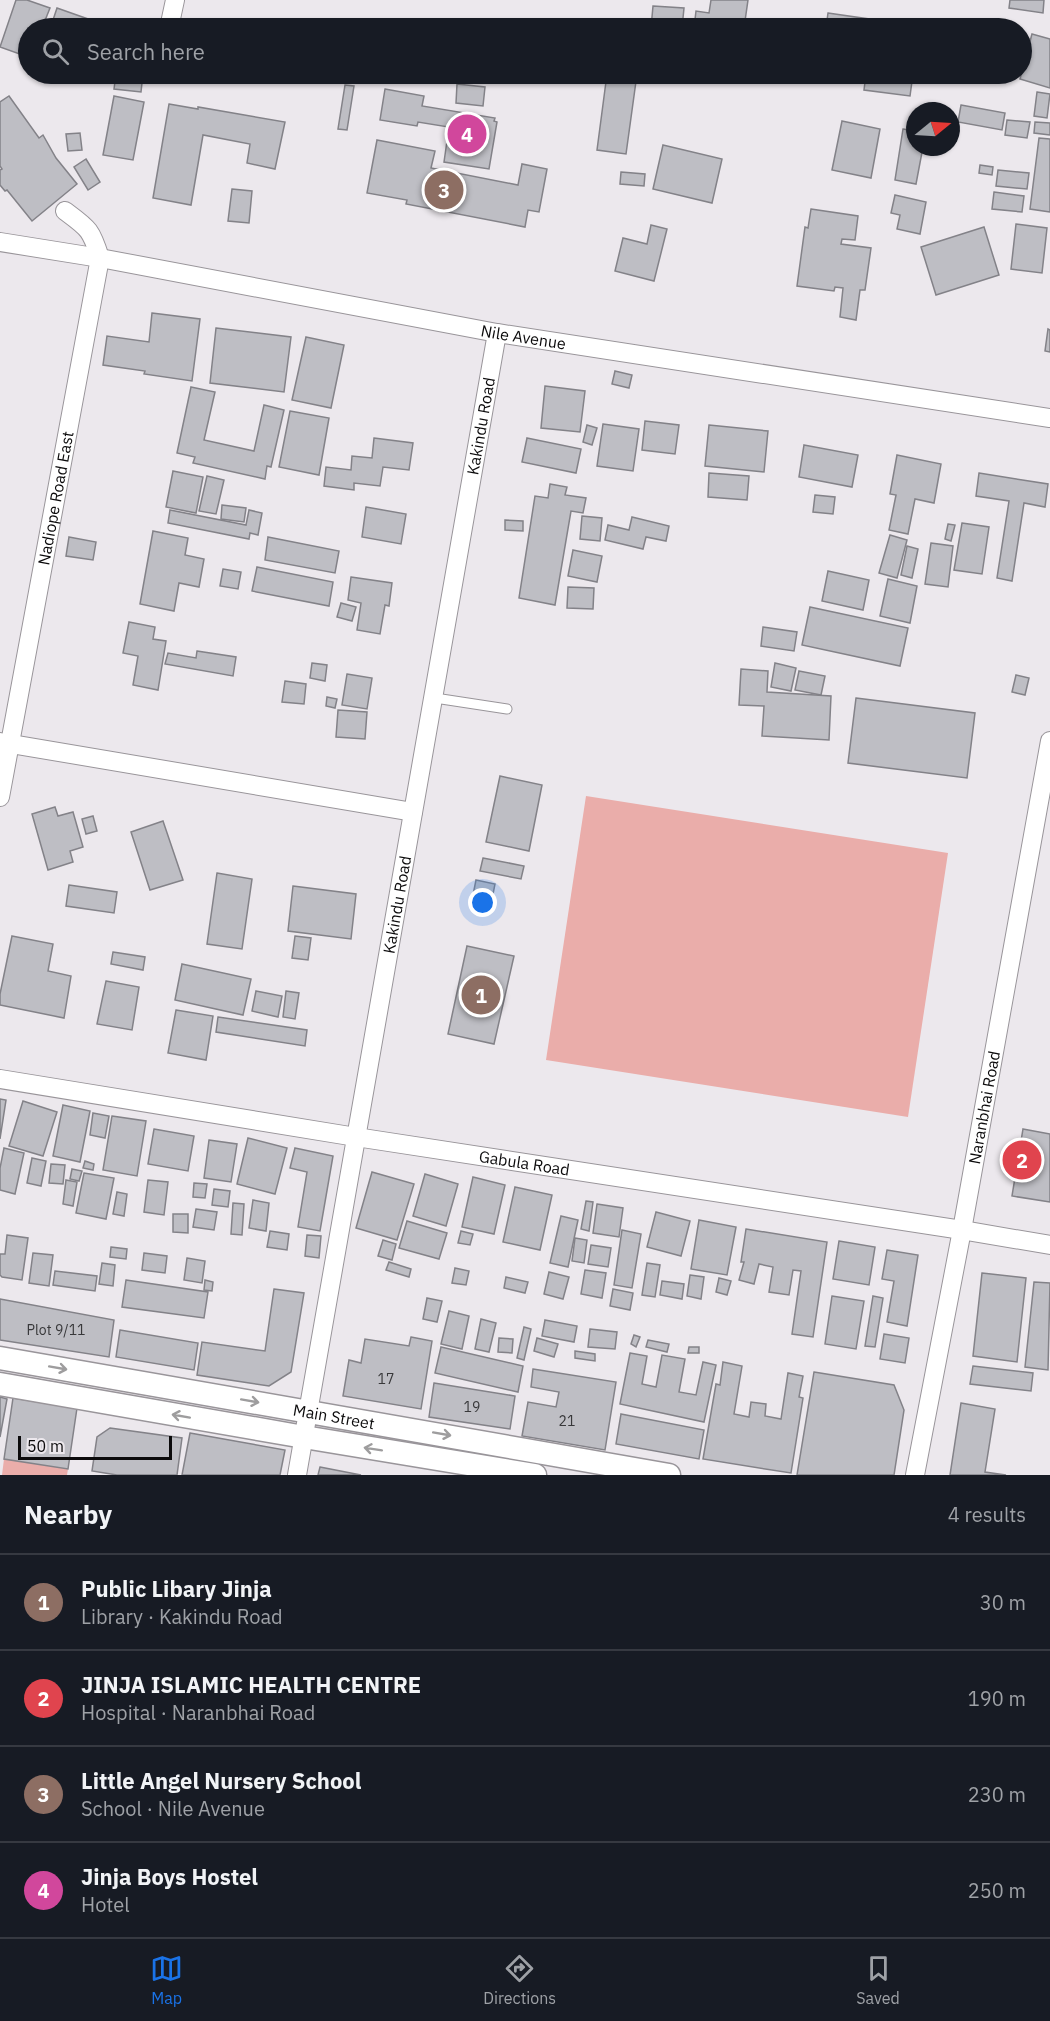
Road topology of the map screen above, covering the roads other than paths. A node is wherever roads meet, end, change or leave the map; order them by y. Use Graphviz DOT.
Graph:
graph roads {
  1 [pos="175,0"];
  2 [pos="171,18"];
  3 [pos="65,211"];
  4 [pos="0,242"];
  5 [pos="100,258"];
  6 [pos="497,333"];
  7 [pos="1050,418"];
  8 [pos="435,698"];
  9 [pos="507,709"];
  10 [pos="1050,741"];
  11 [pos="5,743"];
  12 [pos="0,797"];
  13 [pos="413,812"];
  14 [pos="0,1079"];
  15 [pos="356,1137"];
  16 [pos="962,1230"];
  17 [pos="1050,1245"];
  18 [pos="0,1358"];
  19 [pos="0,1384"];
  20 [pos="308,1411"];
  21 [pos="304,1437"];
  22 [pos="297,1475"];
  23 [pos="535,1475"];
  24 [pos="669,1475"];
  25 [pos="915,1475"];
  1 -- 2 [label="street"];
  3 -- 5 [label="street"];
  4 -- 5 [label="street, Nile Avenue"];
  5 -- 6 [label="street, Nile Avenue"];
  5 -- 11 [label="street, Nadiope Road East"];
  6 -- 7 [label="street, Nile Avenue"];
  6 -- 8 [label="street, Kakindu Road"];
  8 -- 9 [label="lane"];
  8 -- 13 [label="street, Kakindu Road"];
  10 -- 16 [label="street, Naranbhai Road"];
  11 -- 12 [label="street, Nadiope Road East"];
  11 -- 13 [label="street"];
  13 -- 15 [label="street, Kakindu Road"];
  14 -- 15 [label="street, Gabula Road"];
  15 -- 16 [label="street, Gabula Road"];
  15 -- 20 [label="street, Kakindu Road"];
  16 -- 17 [label="street, Gabula Road"];
  16 -- 25 [label="street, Naranbhai Road"];
  18 -- 20 [label="street, Main Street, one-way"];
  21 -- 19 [label="street, Main Street, one-way"];
  20 -- 21 [label="street, Kakindu Road"];
  20 -- 24 [label="street, Main Street, one-way"];
  21 -- 22 [label="street, Kakindu Road"];
  23 -- 21 [label="street, Main Street, one-way"];
}
